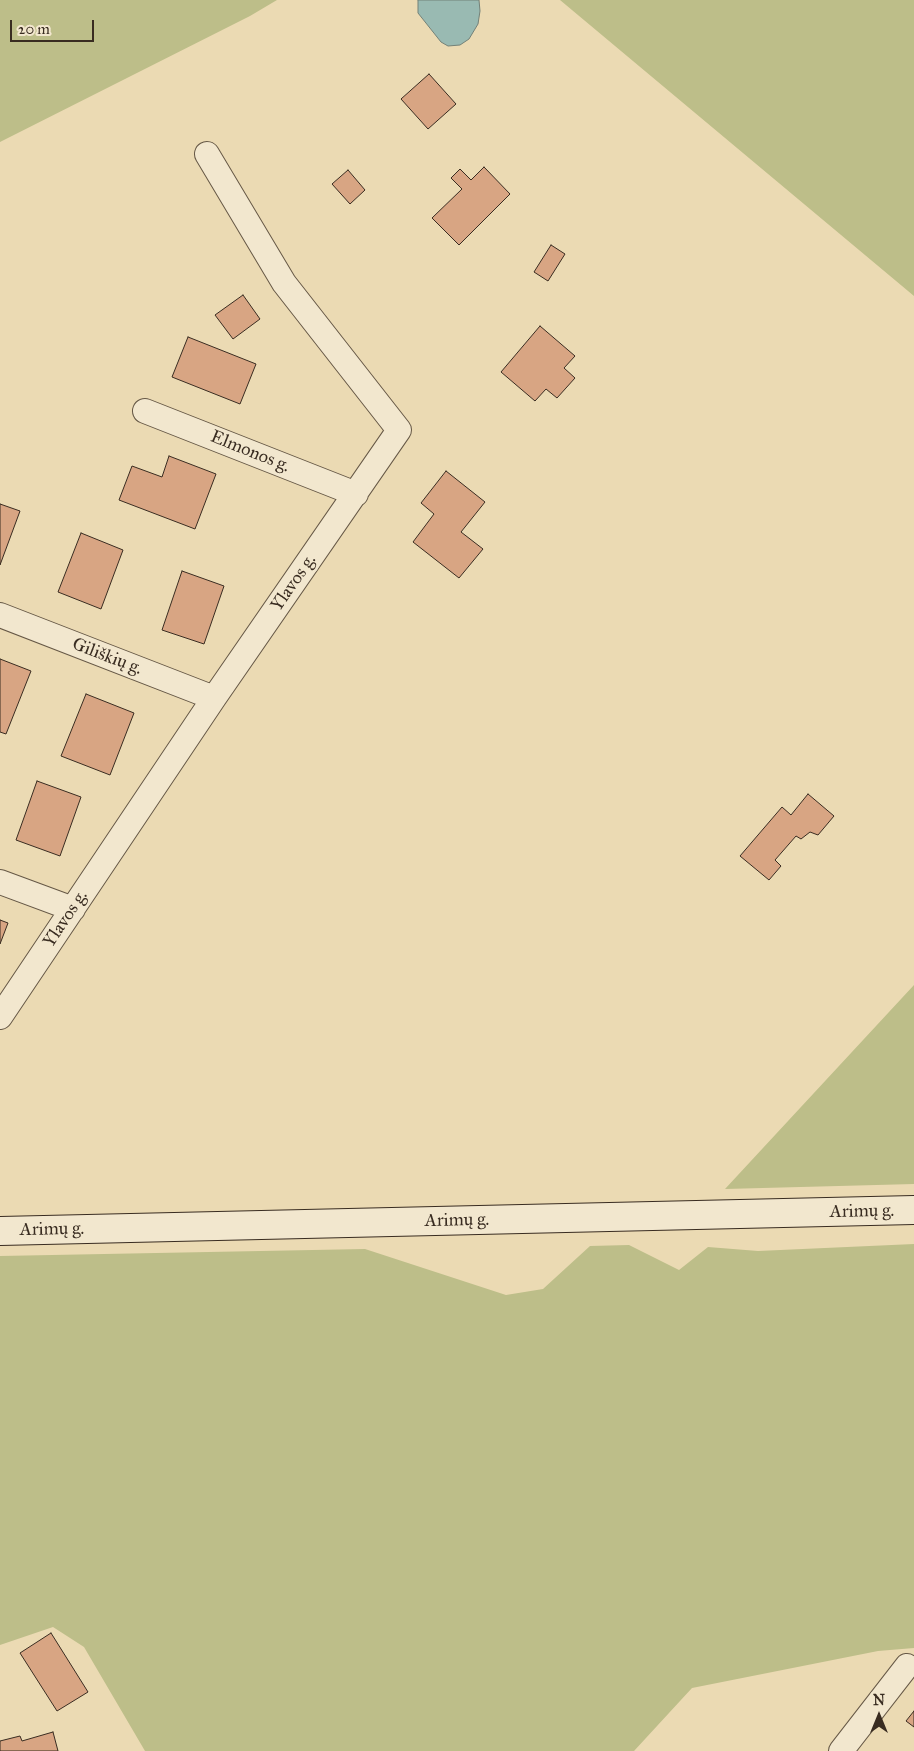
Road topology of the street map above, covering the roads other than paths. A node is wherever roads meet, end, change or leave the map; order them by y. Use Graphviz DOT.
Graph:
graph roads {
  1 [pos="207,154"];
  2 [pos="145,410"];
  3 [pos="356,494"];
  4 [pos="0,615"];
  5 [pos="214,698"];
  6 [pos="0,882"];
  7 [pos="73,909"];
  8 [pos="0,1017"];
  9 [pos="914,1210"];
  10 [pos="0,1231"];
  11 [pos="907,1666"];
  12 [pos="841,1751"];
  1 -- 3 [label="street, Ylavos g."];
  2 -- 3 [label="street, Elmonos g."];
  3 -- 5 [label="street, Ylavos g."];
  4 -- 5 [label="street, Giliškių g."];
  5 -- 7 [label="street, Ylavos g."];
  6 -- 7 [label="street"];
  7 -- 8 [label="street, Ylavos g."];
  9 -- 10 [label="main road, Arimų g."];
  11 -- 12 [label="street"];
}
